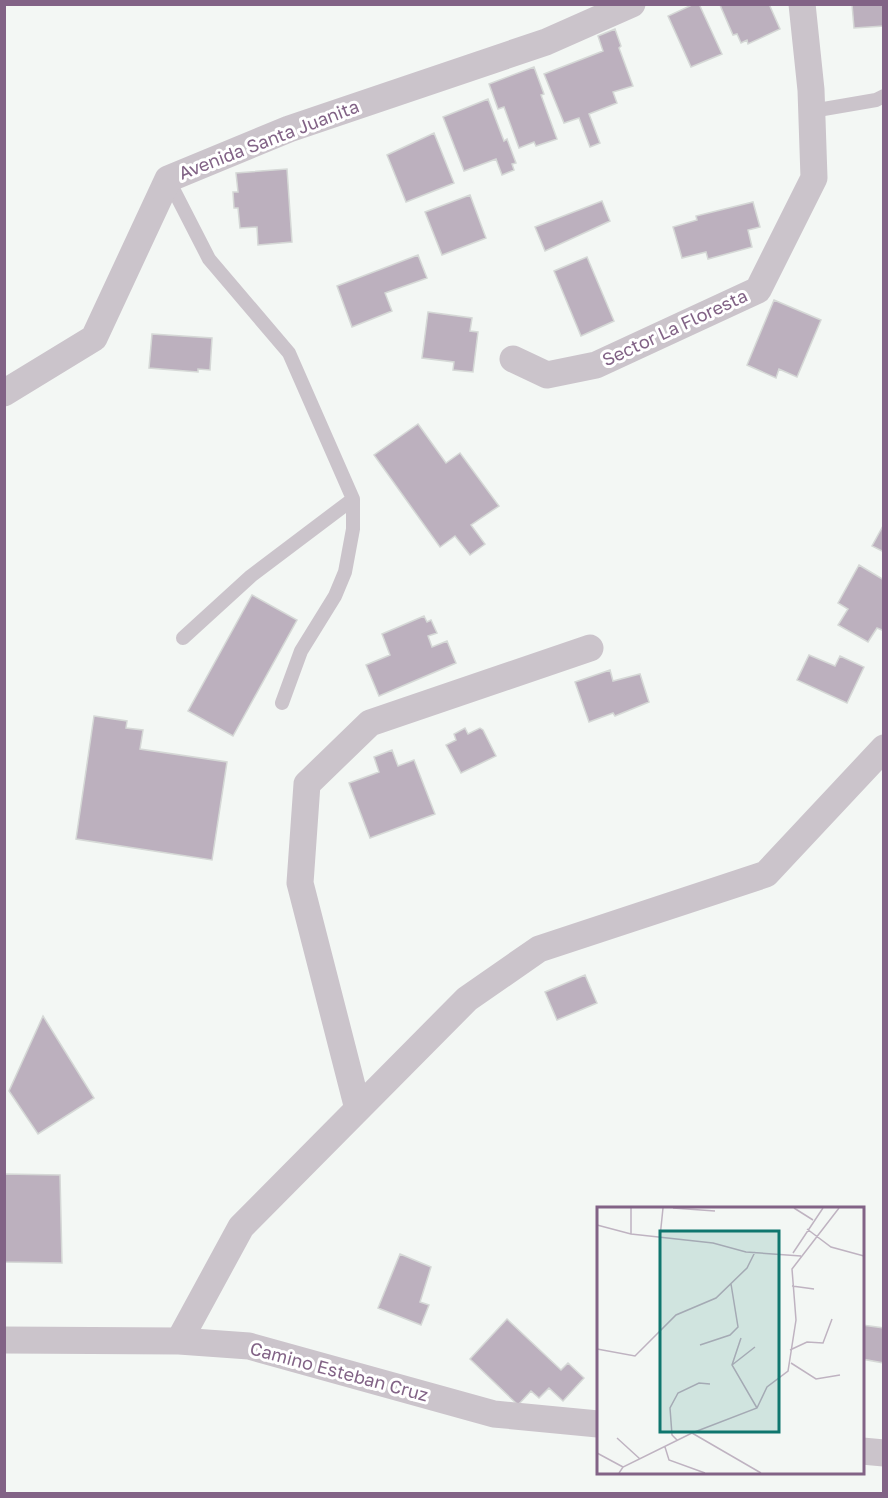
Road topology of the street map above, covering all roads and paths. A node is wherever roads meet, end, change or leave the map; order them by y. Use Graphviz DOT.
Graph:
graph roads {
  1 [pos="633,4"];
  2 [pos="802,4"];
  3 [pos="884,96"];
  4 [pos="812,111"];
  5 [pos="168,179"];
  6 [pos="513,359"];
  7 [pos="4,393"];
  8 [pos="353,499"];
  9 [pos="183,638"];
  10 [pos="590,648"];
  11 [pos="282,703"];
  12 [pos="884,748"];
  13 [pos="358,1109"];
  14 [pos="4,1340"];
  15 [pos="180,1341"];
  16 [pos="597,1425"];
  17 [pos="864,1450"];
  18 [pos="884,1453"];
  1 -- 5 [label="street, Avenida Santa Juanita"];
  2 -- 4 [label="street, Sector La Floresta"];
  3 -- 4 [label="lane"];
  4 -- 6 [label="street, Sector La Floresta"];
  5 -- 7 [label="street, Avenida Santa Juanita"];
  5 -- 8 [label="lane"];
  8 -- 9 [label="lane"];
  8 -- 11 [label="lane"];
  10 -- 13 [label="street"];
  12 -- 13 [label="street"];
  13 -- 15 [label="street"];
  14 -- 15 [label="street, Camino Esteban Cruz"];
  15 -- 16 [label="street, Camino Esteban Cruz"];
  17 -- 18 [label="street"];
}
